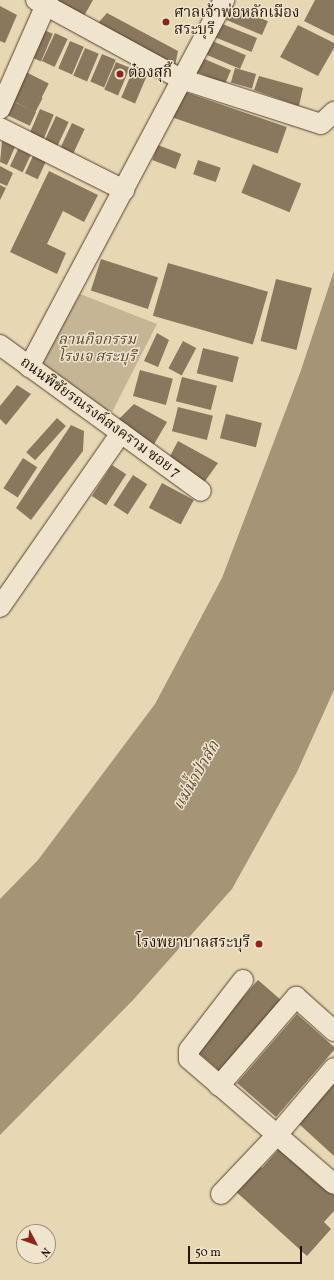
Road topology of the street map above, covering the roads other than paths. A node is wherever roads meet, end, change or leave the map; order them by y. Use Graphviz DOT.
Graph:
graph roads {
  1 [pos="224,0"];
  2 [pos="44,2"];
  3 [pos="181,79"];
  4 [pos="0,109"];
  5 [pos="334,112"];
  6 [pos="0,128"];
  7 [pos="124,190"];
  8 [pos="0,345"];
  9 [pos="29,367"];
  10 [pos="121,433"];
  11 [pos="201,492"];
  12 [pos="1,605"];
  13 [pos="243,980"];
  14 [pos="334,1031"];
  15 [pos="334,1068"];
  16 [pos="219,1086"];
  17 [pos="276,1136"];
  18 [pos="334,1184"];
  19 [pos="221,1194"];
  1 -- 3 [label="street"];
  2 -- 3 [label="street"];
  2 -- 4 [label="street"];
  3 -- 5 [label="street"];
  3 -- 7 [label="street"];
  6 -- 7 [label="street"];
  7 -- 9 [label="street"];
  8 -- 9 [label="street, ถนนพิชัยรณรงค์สงคราม ซอย 7"];
  9 -- 10 [label="street, ถนนพิชัยรณรงค์สงคราม ซอย 7"];
  10 -- 11 [label="street, ถนนพิชัยรณรงค์สงคราม ซอย 7"];
  10 -- 12 [label="street"];
  13 -- 16 [label="street"];
  14 -- 16 [label="street"];
  15 -- 17 [label="street"];
  16 -- 17 [label="street"];
  17 -- 18 [label="street"];
  17 -- 19 [label="street"];
}
